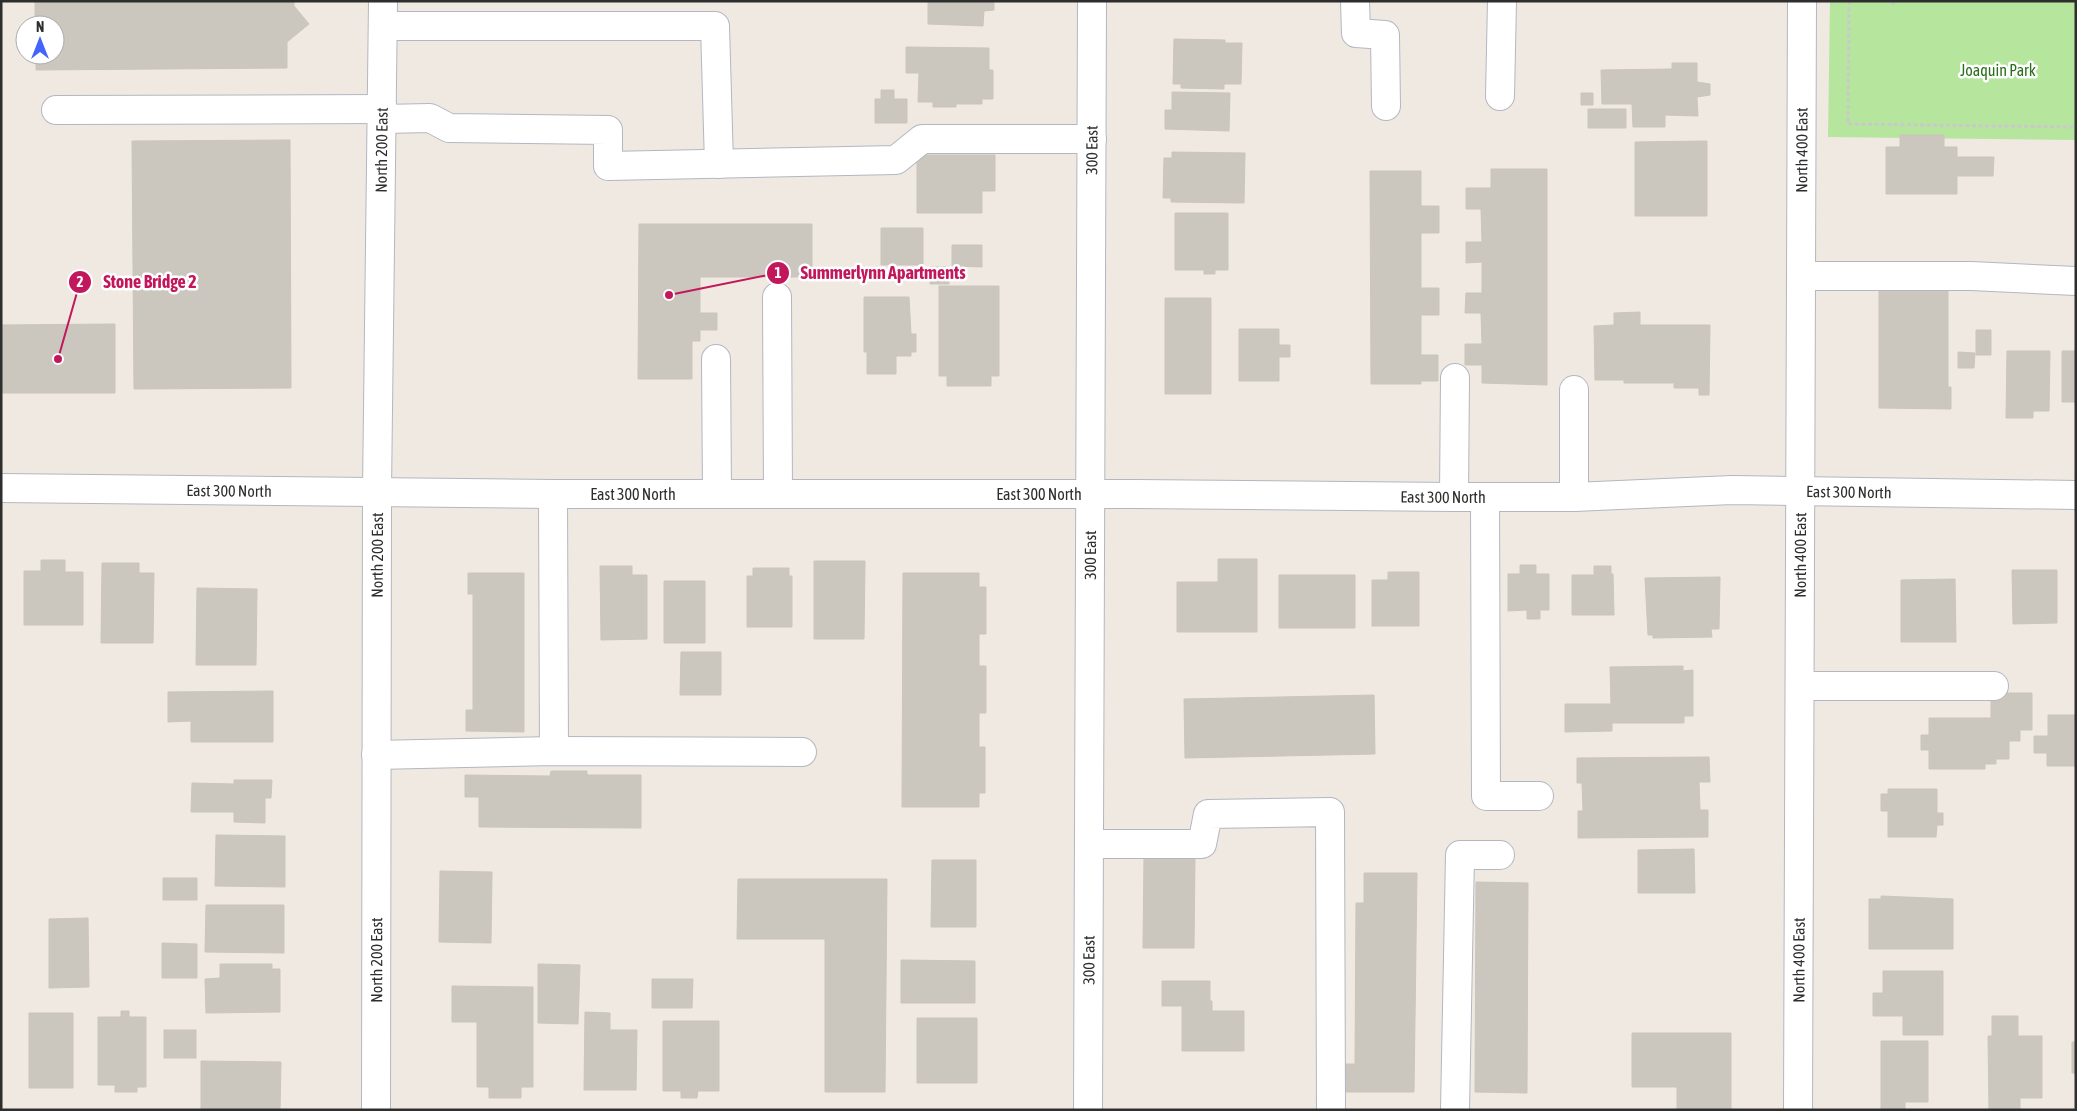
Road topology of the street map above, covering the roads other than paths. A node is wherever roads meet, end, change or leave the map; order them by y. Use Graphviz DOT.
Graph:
graph roads {
  1 [pos="1092,1"];
  2 [pos="1355,1"];
  3 [pos="1502,1"];
  4 [pos="1802,1"];
  5 [pos="383,14"];
  6 [pos="1500,96"];
  7 [pos="1386,106"];
  8 [pos="56,110"];
  9 [pos="383,114"];
  10 [pos="1092,139"];
  11 [pos="719,164"];
  12 [pos="1802,276"];
  13 [pos="2076,282"];
  14 [pos="777,297"];
  15 [pos="716,359"];
  16 [pos="1455,378"];
  17 [pos="1574,390"];
  18 [pos="1,488"];
  19 [pos="1801,490"];
  20 [pos="377,491"];
  21 [pos="553,494"];
  22 [pos="717,494"];
  23 [pos="778,494"];
  24 [pos="1092,494"];
  25 [pos="2076,495"];
  26 [pos="1454,497"];
  27 [pos="1485,497"];
  28 [pos="1574,497"];
  29 [pos="1801,686"];
  30 [pos="1994,686"];
  31 [pos="554,751"];
  32 [pos="802,752"];
  33 [pos="376,755"];
  34 [pos="1539,796"];
  35 [pos="1090,844"];
  36 [pos="1500,855"];
  37 [pos="376,1110"];
  38 [pos="1088,1110"];
  39 [pos="1332,1110"];
  40 [pos="1455,1110"];
  41 [pos="1798,1110"];
  1 -- 10 [label="street, 300 East"];
  2 -- 7 [label="street"];
  3 -- 6 [label="street"];
  4 -- 12 [label="street, North 400 East"];
  5 -- 9 [label="street, North 200 East"];
  5 -- 11 [label="street"];
  8 -- 9 [label="street"];
  9 -- 11 [label="street"];
  9 -- 20 [label="street, North 200 East"];
  10 -- 11 [label="street"];
  10 -- 24 [label="street, 300 East"];
  12 -- 13 [label="street"];
  12 -- 19 [label="street, North 400 East"];
  14 -- 23 [label="street"];
  15 -- 22 [label="street"];
  16 -- 26 [label="street"];
  17 -- 28 [label="street"];
  18 -- 20 [label="street, East 300 North"];
  19 -- 25 [label="street, East 300 North"];
  19 -- 28 [label="street, East 300 North"];
  19 -- 29 [label="street, North 400 East"];
  20 -- 21 [label="street, East 300 North"];
  20 -- 33 [label="street, North 200 East"];
  21 -- 22 [label="street, East 300 North"];
  21 -- 31 [label="street"];
  22 -- 23 [label="street, East 300 North"];
  23 -- 24 [label="street, East 300 North"];
  24 -- 26 [label="street, East 300 North"];
  24 -- 35 [label="street, 300 East"];
  26 -- 27 [label="street, East 300 North"];
  27 -- 28 [label="street, East 300 North"];
  27 -- 34 [label="street"];
  29 -- 30 [label="street"];
  29 -- 41 [label="street, North 400 East"];
  31 -- 32 [label="street"];
  31 -- 33 [label="street"];
  33 -- 37 [label="street, North 200 East"];
  35 -- 38 [label="street, 300 East"];
  35 -- 39 [label="street"];
  36 -- 40 [label="street"];
}
